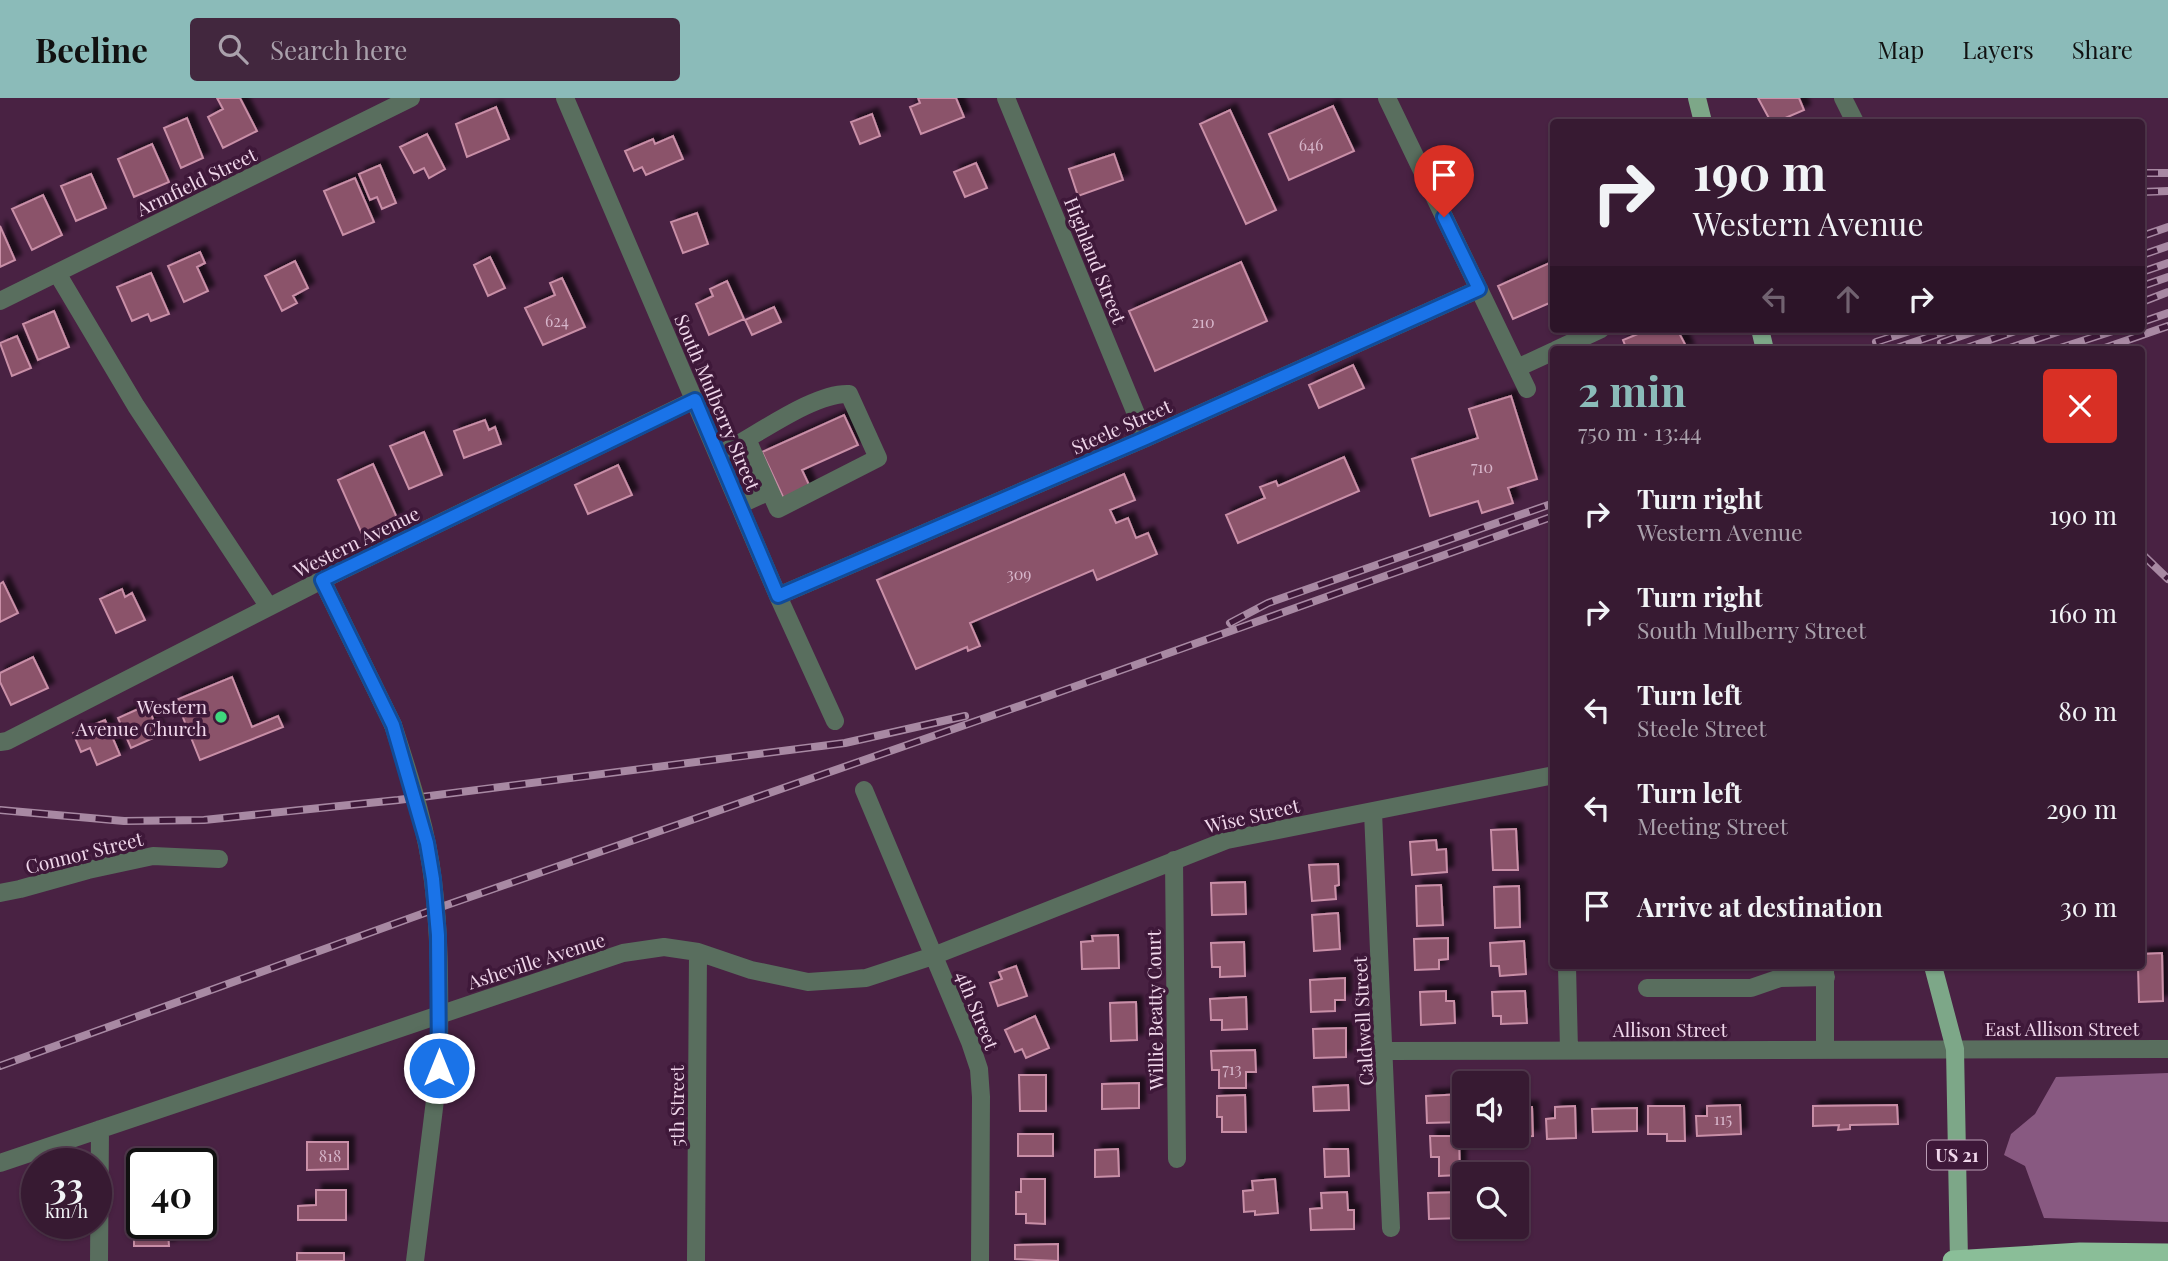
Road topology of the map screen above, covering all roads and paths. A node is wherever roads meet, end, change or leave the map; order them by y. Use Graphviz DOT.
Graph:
graph roads {
  1 [pos="411,98"];
  2 [pos="565,98"];
  3 [pos="1006,98"];
  4 [pos="1387,98"];
  5 [pos="1697,98"];
  6 [pos="1843,98"];
  7 [pos="1702,119"];
  8 [pos="1854,119"];
  9 [pos="57,273"];
  10 [pos="1479,289"];
  11 [pos="0,301"];
  12 [pos="1592,333"];
  13 [pos="1564,346"];
  14 [pos="1550,352"];
  15 [pos="1517,368"];
  16 [pos="1527,388"];
  17 [pos="695,400"];
  18 [pos="1146,438"];
  19 [pos="747,439"];
  20 [pos="718,455"];
  21 [pos="770,491"];
  22 [pos="739,505"];
  23 [pos="322,580"];
  24 [pos="778,596"];
  25 [pos="269,607"];
  26 [pos="835,722"];
  27 [pos="2,737"];
  28 [pos="1550,776"];
  29 [pos="864,790"];
  30 [pos="1373,812"];
  31 [pos="219,859"];
  32 [pos="1174,860"];
  33 [pos="0,892"];
  34 [pos="698,951"];
  35 [pos="933,956"];
  36 [pos="1567,969"];
  37 [pos="1934,969"];
  38 [pos="1826,972"];
  39 [pos="1647,988"];
  40 [pos="1825,1049"];
  41 [pos="1955,1049"];
  42 [pos="2168,1049"];
  43 [pos="1569,1050"];
  44 [pos="1384,1051"];
  45 [pos="100,1129"];
  46 [pos="1177,1159"];
  47 [pos="0,1163"];
  48 [pos="1391,1228"];
  49 [pos="2168,1254"];
  50 [pos="99,1261"];
  51 [pos="415,1261"];
  52 [pos="696,1261"];
  53 [pos="980,1261"];
  54 [pos="1953,1261"];
  55 [pos="1959,1261"];
  1 -- 9 [label="street, Armfield Street"];
  2 -- 17 [label="street, South Mulberry Street"];
  3 -- 18 [label="street, Highland Street"];
  4 -- 10 [label="street"];
  5 -- 7 [label="main road"];
  6 -- 8 [label="street"];
  9 -- 11 [label="street, Armfield Street"];
  9 -- 25 [label="street"];
  10 -- 15 [label="street"];
  10 -- 18 [label="street, Steele Street"];
  12 -- 13 [label="street"];
  14 -- 15 [label="street"];
  15 -- 16 [label="street"];
  17 -- 20 [label="street, South Mulberry Street"];
  17 -- 23 [label="street, Western Avenue"];
  18 -- 24 [label="street, Steele Street"];
  19 -- 20 [label="street"];
  19 -- 21 [label="street"];
  19 -- 21 [label="street"];
  20 -- 22 [label="street, South Mulberry Street"];
  21 -- 22 [label="street"];
  22 -- 24 [label="street, South Mulberry Street"];
  23 -- 25 [label="street, Western Avenue"];
  23 -- 51 [label="street, bridge"];
  24 -- 26 [label="street, South Mulberry Street"];
  25 -- 27 [label="street, Western Avenue"];
  28 -- 30 [label="street, Wise Street"];
  29 -- 35 [label="street, 4th Street"];
  30 -- 32 [label="street, Wise Street"];
  30 -- 44 [label="street, Caldwell Street"];
  31 -- 33 [label="street, Connor Street"];
  32 -- 35 [label="street, Wise Street"];
  32 -- 46 [label="street, Willie Beatty Court"];
  34 -- 35 [label="street, Asheville Avenue"];
  34 -- 45 [label="street, Asheville Avenue"];
  34 -- 52 [label="street, 5th Street"];
  35 -- 53 [label="street, 4th Street"];
  36 -- 43 [label="street"];
  37 -- 41 [label="main road, US 21"];
  38 -- 39 [label="street"];
  38 -- 40 [label="street"];
  40 -- 41 [label="street, Allison Street"];
  40 -- 43 [label="street, Allison Street"];
  41 -- 42 [label="street, East Allison Street"];
  41 -- 55 [label="main road, US 21"];
  43 -- 44 [label="street, Allison Street"];
  44 -- 48 [label="street, Caldwell Street"];
  45 -- 47 [label="street, Asheville Avenue"];
  45 -- 50 [label="street"];
  49 -- 55 [label="highway"];
  54 -- 55 [label="highway"];
}
